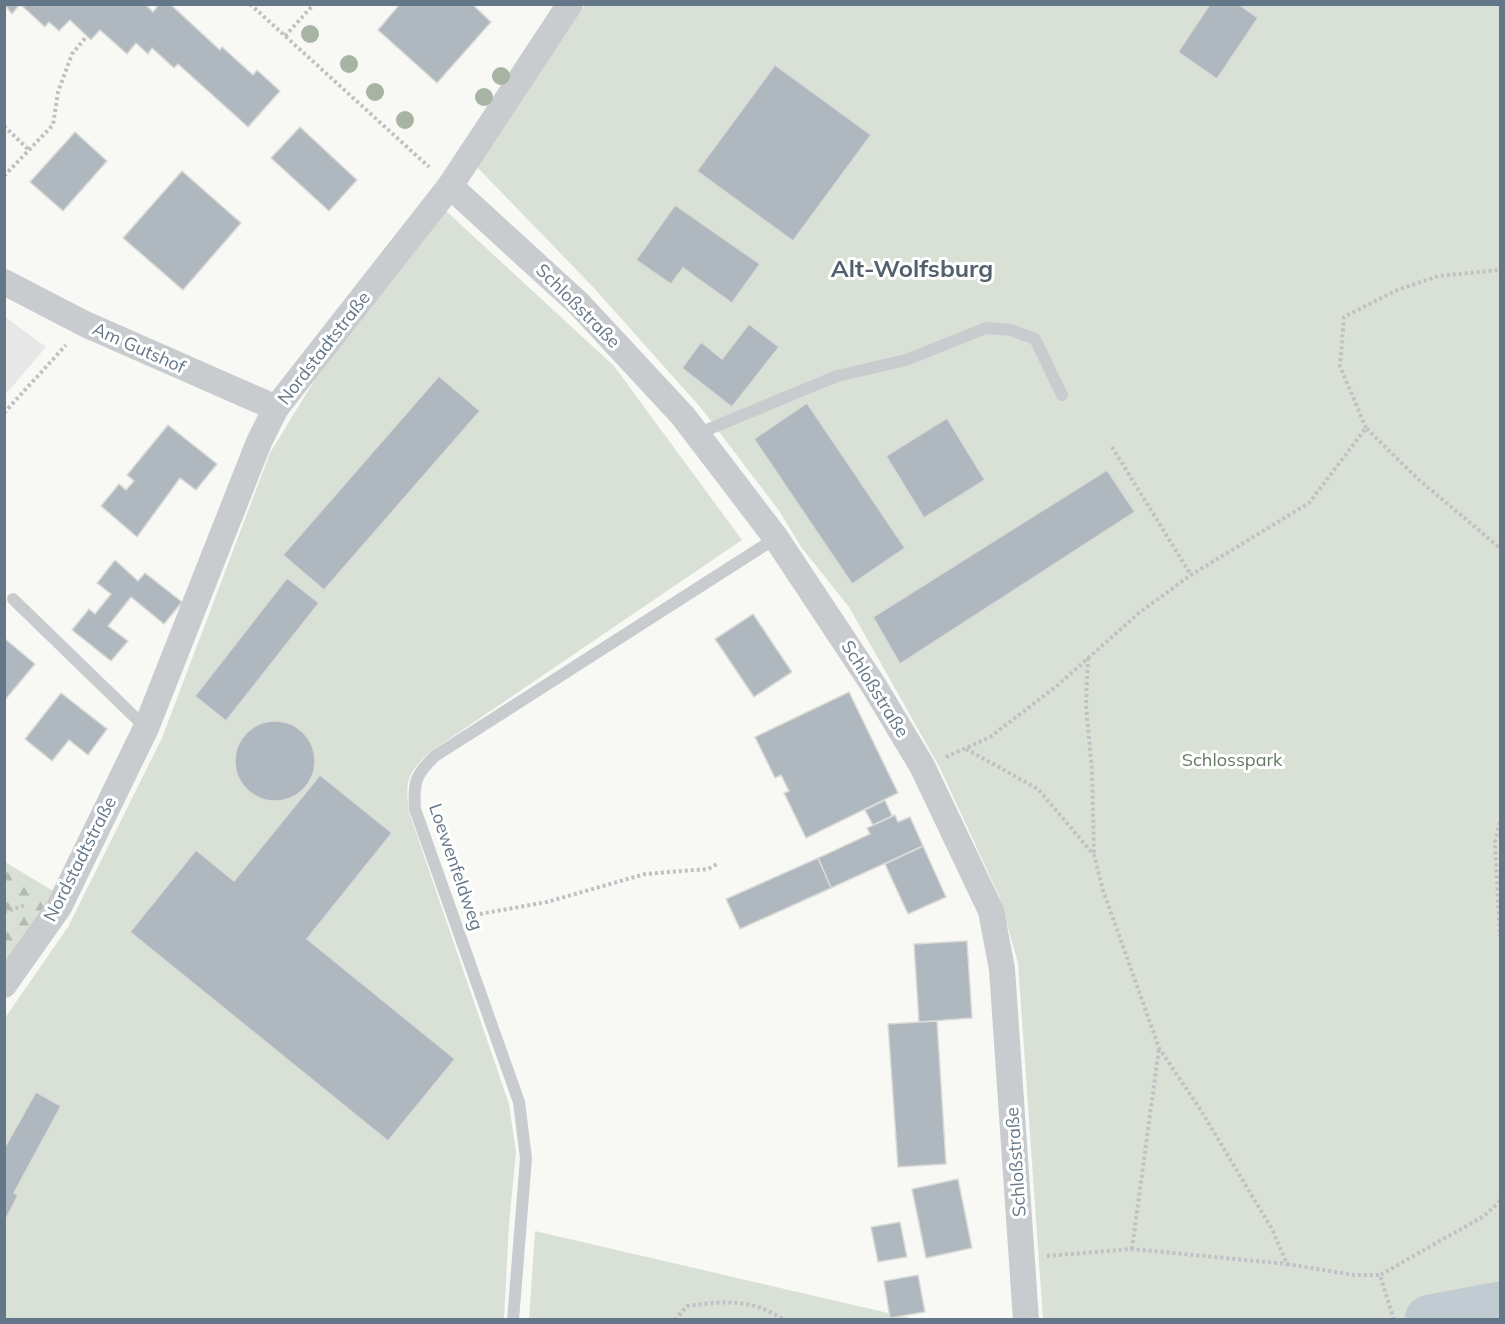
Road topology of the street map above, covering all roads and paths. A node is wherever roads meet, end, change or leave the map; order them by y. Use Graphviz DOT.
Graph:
graph roads {
  1 [pos="250,4"];
  2 [pos="314,4"];
  3 [pos="570,4"];
  4 [pos="87,36"];
  5 [pos="285,36"];
  6 [pos="4,126"];
  7 [pos="29,150"];
  8 [pos="4,176"];
  9 [pos="450,186"];
  10 [pos="1500,270"];
  11 [pos="4,282"];
  12 [pos="85,324"];
  13 [pos="1062,394"];
  14 [pos="276,408"];
  15 [pos="4,413"];
  16 [pos="1366,428"];
  17 [pos="697,434"];
  18 [pos="1112,447"];
  19 [pos="777,538"];
  20 [pos="1500,548"];
  21 [pos="1191,575"];
  22 [pos="14,599"];
  23 [pos="1088,658"];
  24 [pos="146,728"];
  25 [pos="965,749"];
  26 [pos="922,766"];
  27 [pos="1500,822"];
  28 [pos="1094,855"];
  29 [pos="717,864"];
  30 [pos="448,903"];
  31 [pos="1500,936"];
  32 [pos="4,985"];
  33 [pos="1159,1048"];
  34 [pos="1500,1201"];
  35 [pos="1132,1249"];
  36 [pos="1022,1258"];
  37 [pos="1287,1264"];
  38 [pos="1380,1275"];
  39 [pos="513,1320"];
  40 [pos="675,1320"];
  41 [pos="784,1320"];
  42 [pos="1026,1320"];
  43 [pos="1394,1320"];
  1 -- 5 [label="path"];
  2 -- 5 [label="path"];
  3 -- 9 [label="street, Nordstadtstraße"];
  4 -- 7 [label="path"];
  5 -- 9 [label="path"];
  6 -- 7 [label="path"];
  7 -- 8 [label="path"];
  9 -- 14 [label="street, Nordstadtstraße"];
  9 -- 17 [label="street, Schloßstraße"];
  10 -- 16 [label="path"];
  11 -- 12 [label="street, Am Gutshof"];
  12 -- 14 [label="street, Am Gutshof"];
  12 -- 15 [label="path"];
  13 -- 17 [label="lane"];
  14 -- 24 [label="street, Nordstadtstraße"];
  16 -- 20 [label="path"];
  16 -- 21 [label="path"];
  17 -- 19 [label="street, Schloßstraße"];
  18 -- 21 [label="path"];
  19 -- 26 [label="street, Schloßstraße"];
  19 -- 30 [label="lane, Loewenfeldweg"];
  21 -- 23 [label="path"];
  22 -- 24 [label="lane"];
  23 -- 25 [label="path"];
  23 -- 28 [label="path"];
  24 -- 32 [label="street, Nordstadtstraße"];
  25 -- 26 [label="path"];
  25 -- 28 [label="path"];
  26 -- 36 [label="street, Schloßstraße"];
  27 -- 31 [label="path"];
  28 -- 33 [label="path"];
  29 -- 30 [label="path"];
  30 -- 39 [label="lane, Loewenfeldweg"];
  33 -- 35 [label="path"];
  33 -- 37 [label="path"];
  34 -- 38 [label="path"];
  35 -- 36 [label="path"];
  35 -- 37 [label="path"];
  36 -- 42 [label="street, Schloßstraße"];
  37 -- 38 [label="path"];
  38 -- 43 [label="path"];
  40 -- 41 [label="path"];
}
